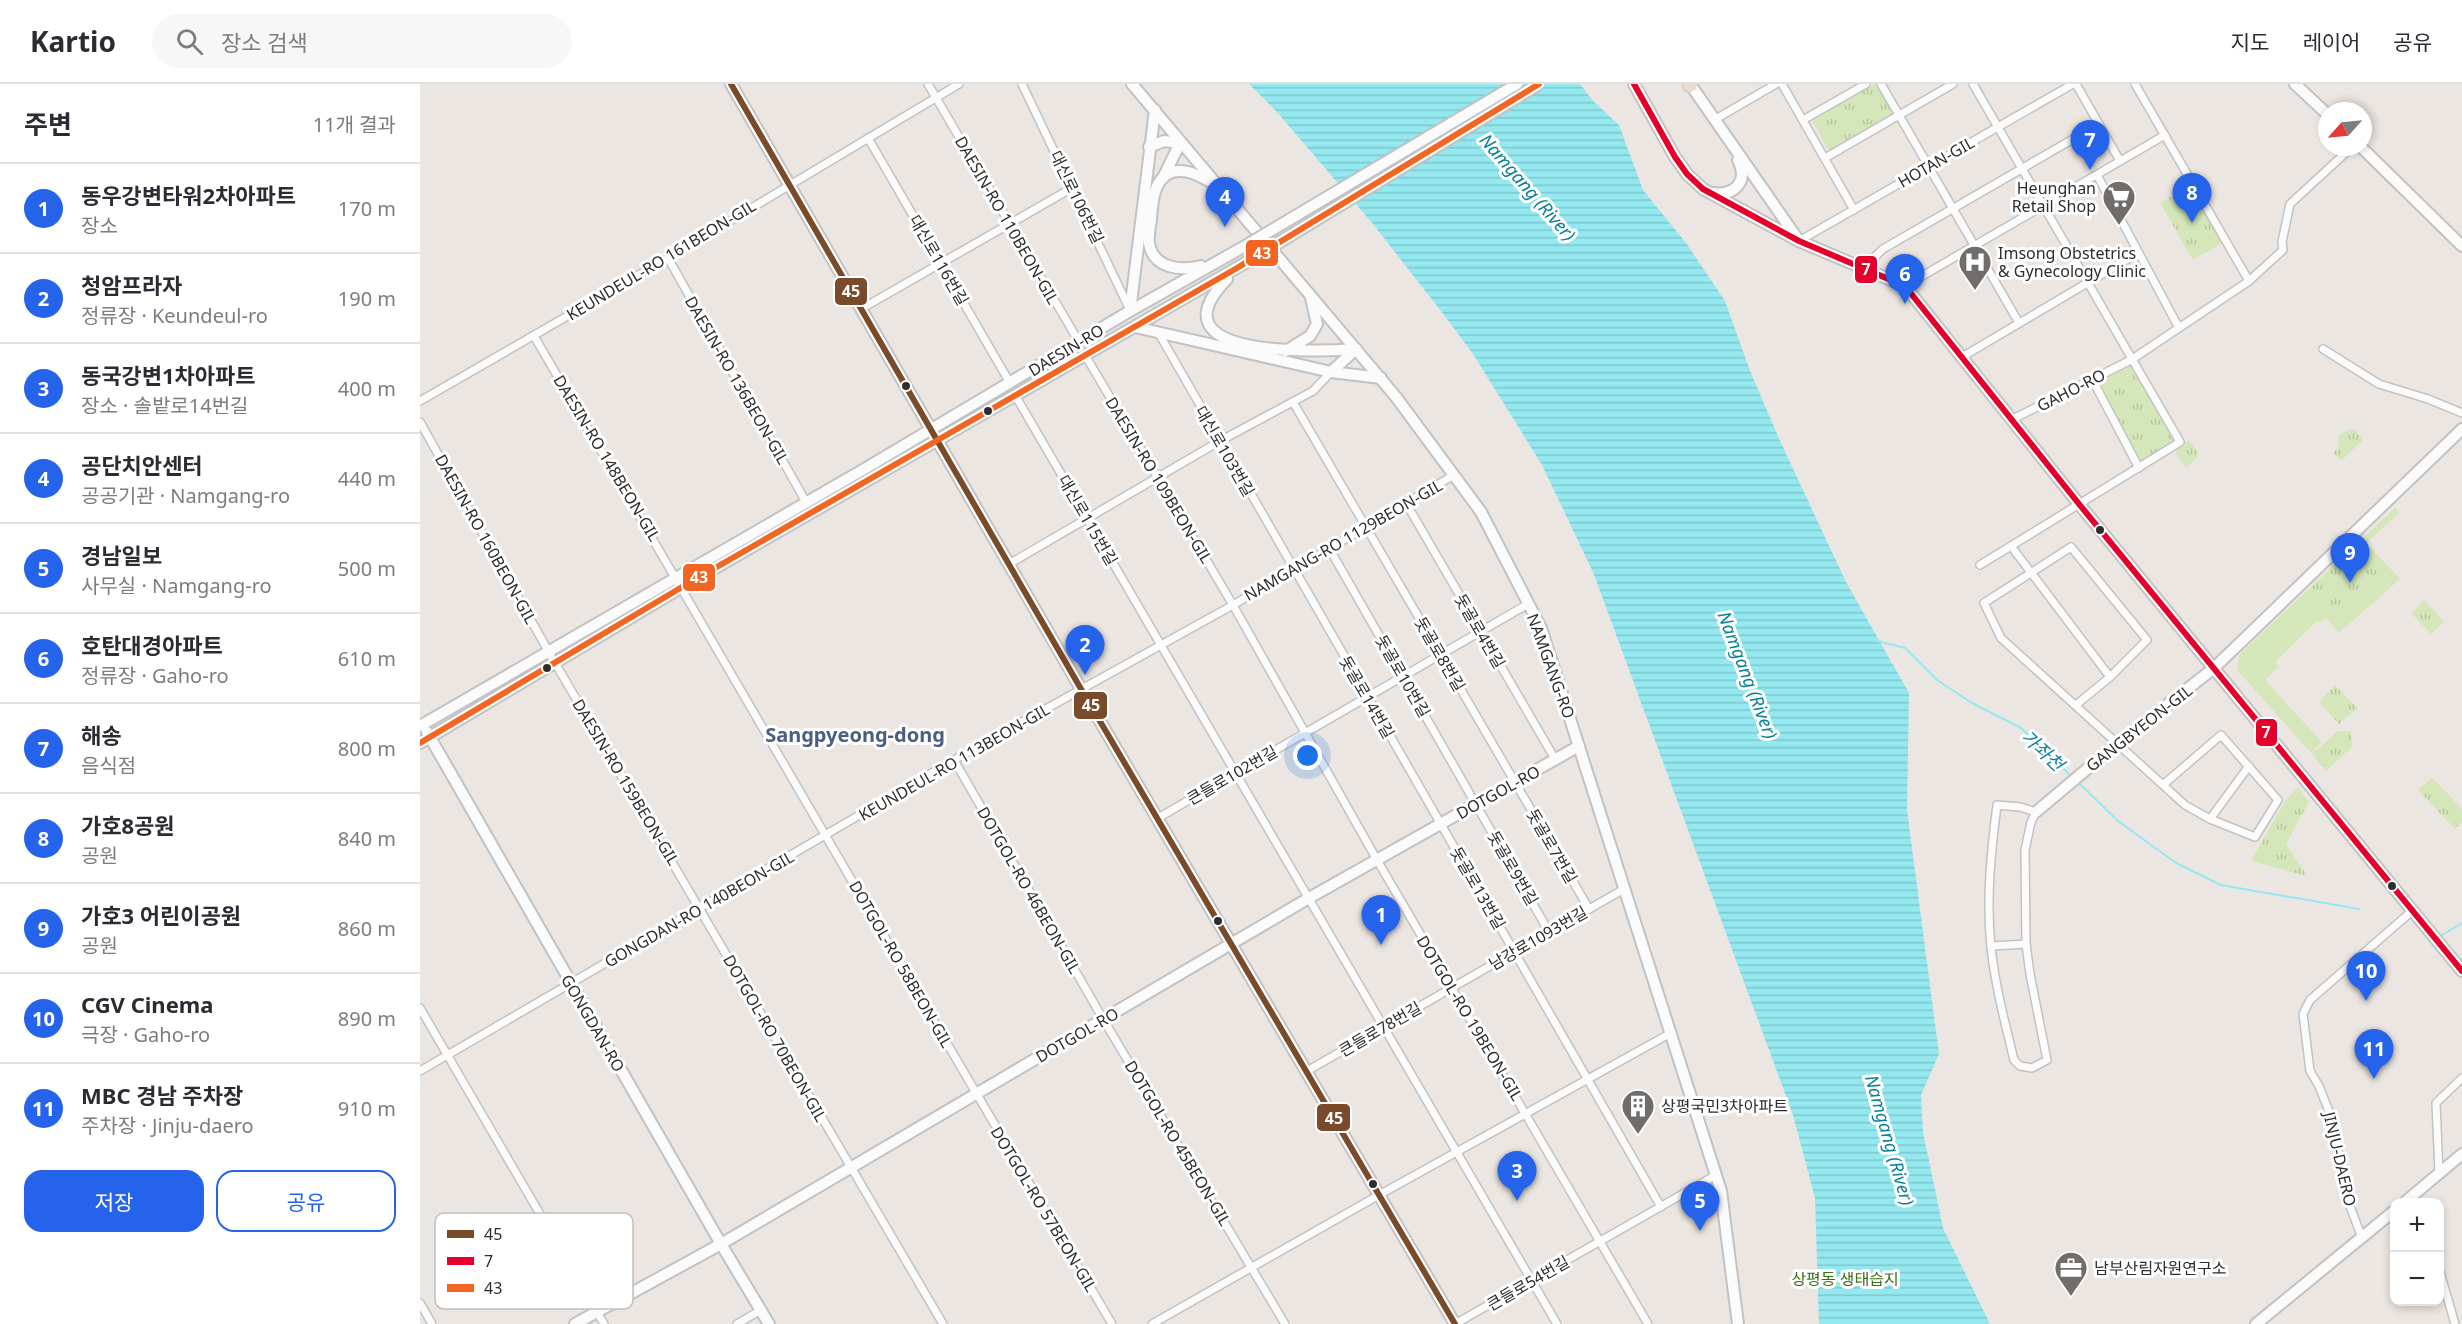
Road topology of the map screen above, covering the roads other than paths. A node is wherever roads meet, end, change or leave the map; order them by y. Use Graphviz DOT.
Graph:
graph roads {
  1 [pos="731,84"];
  2 [pos="928,84"];
  3 [pos="959,84"];
  4 [pos="1022,84"];
  5 [pos="1132,84"];
  6 [pos="1517,84"];
  7 [pos="1539,84"];
  8 [pos="1634,84"];
  9 [pos="1690,84"];
  10 [pos="1776,84"];
  11 [pos="1782,84"];
  12 [pos="1866,84"];
  13 [pos="1881,84"];
  14 [pos="1953,84"];
  15 [pos="1973,84"];
  16 [pos="2074,84"];
  17 [pos="2135,84"];
  18 [pos="2295,84"];
  19 [pos="936,98"];
  20 [pos="2318,106"];
  21 [pos="1155,110"];
  22 [pos="1899,116"];
  23 [pos="1714,120"];
  24 [pos="1803,120"];
  25 [pos="2099,124"];
  26 [pos="1998,127"];
  27 [pos="2165,135"];
  28 [pos="1726,136"];
  29 [pos="868,138"];
  30 [pos="1180,143"];
  31 [pos="1152,146"];
  32 [pos="2342,156"];
  33 [pos="2370,156"];
  34 [pos="1825,158"];
  35 [pos="2120,161"];
  36 [pos="1928,166"];
  37 [pos="2022,169"];
  38 [pos="2097,175"];
  39 [pos="1163,178"];
  40 [pos="788,184"];
  41 [pos="1215,185"];
  42 [pos="1072,188"];
  43 [pos="1710,193"];
  44 [pos="2043,206"];
  45 [pos="1953,208"];
  46 [pos="1854,210"];
  47 [pos="1010,224"];
  48 [pos="1799,241"];
  49 [pos="1974,246"];
  50 [pos="2462,246"];
  51 [pos="2138,253"];
  52 [pos="1223,257"];
  53 [pos="668,258"];
  54 [pos="941,263"];
  55 [pos="1864,267"];
  56 [pos="1237,268"];
  57 [pos="2249,280"];
  58 [pos="2086,282"];
  59 [pos="1905,286"];
  60 [pos="1309,292"];
  61 [pos="861,309"];
  62 [pos="1130,311"];
  63 [pos="2019,323"];
  64 [pos="1136,327"];
  65 [pos="2179,328"];
  66 [pos="1158,332"];
  67 [pos="534,336"];
  68 [pos="1079,342"];
  69 [pos="1356,349"];
  70 [pos="2323,349"];
  71 [pos="1286,351"];
  72 [pos="1084,355"];
  73 [pos="1962,357"];
  74 [pos="2131,360"];
  75 [pos="1331,372"];
  76 [pos="1381,378"];
  77 [pos="2092,379"];
  78 [pos="1010,383"];
  79 [pos="1015,395"];
  80 [pos="420,401"];
  81 [pos="1293,402"];
  82 [pos="2462,413"];
  83 [pos="2011,420"];
  84 [pos="420,422"];
  85 [pos="931,429"];
  86 [pos="2462,429"];
  87 [pos="937,440"];
  88 [pos="1220,441"];
  89 [pos="2139,468"];
  90 [pos="1454,475"];
  91 [pos="1158,477"];
  92 [pos="806,502"];
  93 [pos="1406,503"];
  94 [pos="2079,504"];
  95 [pos="1087,520"];
  96 [pos="1366,527"];
  97 [pos="2011,546"];
  98 [pos="1329,549"];
  99 [pos="1009,564"];
  100 [pos="1980,565"];
  101 [pos="1293,570"];
  102 [pos="2030,574"];
  103 [pos="679,581"];
  104 [pos="1528,604"];
  105 [pos="1233,605"];
  106 [pos="1480,632"];
  107 [pos="1161,645"];
  108 [pos="1440,655"];
  109 [pos="552,657"];
  110 [pos="2214,669"];
  111 [pos="1403,676"];
  112 [pos="2110,677"];
  113 [pos="1081,689"];
  114 [pos="1367,697"];
  115 [pos="2076,705"];
  116 [pos="421,723"];
  117 [pos="1305,733"];
  118 [pos="430,738"];
  119 [pos="420,743"];
  120 [pos="2118,743"];
  121 [pos="1579,746"];
  122 [pos="1555,759"];
  123 [pos="954,760"];
  124 [pos="2248,766"];
  125 [pos="1236,773"];
  126 [pos="1515,782"];
  127 [pos="2164,784"];
  128 [pos="1476,804"];
  129 [pos="2036,812"];
  130 [pos="1158,818"];
  131 [pos="2210,819"];
  132 [pos="1441,824"];
  133 [pos="827,834"];
  134 [pos="1377,860"];
  135 [pos="1624,889"];
  136 [pos="1309,898"];
  137 [pos="700,908"];
  138 [pos="1589,909"];
  139 [pos="2412,911"];
  140 [pos="1550,932"];
  141 [pos="1232,944"];
  142 [pos="2026,944"];
  143 [pos="1991,946"];
  144 [pos="1515,952"];
  145 [pos="2462,970"];
  146 [pos="570,983"];
  147 [pos="1452,987"];
  148 [pos="420,1008"];
  149 [pos="1104,1019"];
  150 [pos="1384,1027"];
  151 [pos="1671,1033"];
  152 [pos="448,1055"];
  153 [pos="420,1071"];
  154 [pos="1307,1071"];
  155 [pos="2462,1078"];
  156 [pos="1589,1079"];
  157 [pos="976,1094"];
  158 [pos="1527,1114"];
  159 [pos="1457,1152"];
  160 [pos="2462,1154"];
  161 [pos="850,1168"];
  162 [pos="2439,1173"];
  163 [pos="1716,1175"];
  164 [pos="1379,1195"];
  165 [pos="2414,1198"];
  166 [pos="1661,1207"];
  167 [pos="540,1213"];
  168 [pos="2390,1214"];
  169 [pos="2362,1238"];
  170 [pos="1600,1241"];
  171 [pos="721,1244"];
  172 [pos="1252,1267"];
  173 [pos="1531,1281"];
  174 [pos="2444,1288"];
  175 [pos="633,1292"];
  176 [pos="420,1303"];
  177 [pos="595,1309"];
  178 [pos="602,1309"];
  179 [pos="761,1310"];
  180 [pos="597,1312"];
  181 [pos="432,1324"];
  182 [pos="575,1324"];
  183 [pos="604,1324"];
  184 [pos="737,1324"];
  185 [pos="769,1324"];
  186 [pos="943,1324"];
  187 [pos="1112,1324"];
  188 [pos="1152,1324"];
  189 [pos="1285,1324"];
  190 [pos="1455,1324"];
  191 [pos="1557,1324"];
  192 [pos="1648,1324"];
  193 [pos="1738,1324"];
  194 [pos="2257,1324"];
  195 [pos="2455,1324"];
  1 -- 40 [label="street"];
  2 -- 19 [label="street, DAESIN-RO 110BEON-GIL"];
  3 -- 19 [label="street, KEUNDEUL-RO 161BEON-GIL"];
  4 -- 42 [label="street, 대신로106번길"];
  5 -- 21 [label="street, NAMGANG-RO"];
  6 -- 52 [label="street, DAESIN-RO, bridge"];
  7 -- 56 [label="street, DAESIN-RO, bridge"];
  8 -- 43 [label="street"];
  9 -- 23 [label="street"];
  10 -- 23 [label="street"];
  11 -- 24 [label="street"];
  12 -- 24 [label="street"];
  13 -- 22 [label="street"];
  14 -- 22 [label="street"];
  15 -- 26 [label="street"];
  16 -- 25 [label="street"];
  16 -- 26 [label="street, HOTAN-GIL"];
  17 -- 27 [label="street"];
  18 -- 20 [label="street"];
  19 -- 29 [label="street, KEUNDEUL-RO 161BEON-GIL"];
  19 -- 47 [label="street, DAESIN-RO 110BEON-GIL"];
  21 -- 30 [label="street, NAMGANG-RO"];
  21 -- 31 [label="street"];
  22 -- 34 [label="street"];
  22 -- 36 [label="street"];
  23 -- 28 [label="street"];
  24 -- 34 [label="street"];
  25 -- 35 [label="street"];
  25 -- 37 [label="street"];
  26 -- 36 [label="street, HOTAN-GIL"];
  26 -- 37 [label="street"];
  27 -- 35 [label="street"];
  27 -- 57 [label="street"];
  28 -- 43 [label="street"];
  28 -- 48 [label="street"];
  29 -- 40 [label="street, KEUNDEUL-RO 161BEON-GIL"];
  29 -- 54 [label="street, 대신로116번길"];
  30 -- 31 [label="street"];
  30 -- 39 [label="street"];
  30 -- 41 [label="street, NAMGANG-RO"];
  31 -- 39 [label="street"];
  31 -- 62 [label="street"];
  32 -- 57 [label="street, GAHO-RO"];
  33 -- 50 [label="street"];
  34 -- 46 [label="street"];
  35 -- 38 [label="street"];
  36 -- 45 [label="street"];
  36 -- 46 [label="street, HOTAN-GIL"];
  37 -- 44 [label="street"];
  37 -- 45 [label="street"];
  38 -- 44 [label="street"];
  38 -- 51 [label="street"];
  39 -- 41 [label="street"];
  39 -- 52 [label="street"];
  40 -- 53 [label="street, KEUNDEUL-RO 161BEON-GIL"];
  40 -- 61 [label="street"];
  41 -- 60 [label="street, NAMGANG-RO"];
  42 -- 47 [label="street"];
  42 -- 62 [label="street, 대신로106번길"];
  43 -- 48 [label="street"];
  44 -- 49 [label="street"];
  44 -- 58 [label="street"];
  45 -- 49 [label="street"];
  45 -- 55 [label="street"];
  46 -- 48 [label="street, HOTAN-GIL"];
  47 -- 54 [label="street"];
  47 -- 68 [label="street, DAESIN-RO 110BEON-GIL"];
  48 -- 55 [label="street"];
  49 -- 59 [label="street"];
  49 -- 63 [label="street"];
  51 -- 58 [label="street"];
  51 -- 65 [label="street"];
  52 -- 62 [label="street, DAESIN-RO"];
  53 -- 67 [label="street, KEUNDEUL-RO 161BEON-GIL"];
  53 -- 92 [label="street, DAESIN-RO 136BEON-GIL"];
  54 -- 61 [label="street"];
  54 -- 78 [label="street, 대신로116번길"];
  55 -- 59 [label="street"];
  56 -- 64 [label="street, DAESIN-RO"];
  56 -- 71 [label="street"];
  57 -- 65 [label="street, GAHO-RO"];
  58 -- 63 [label="street"];
  58 -- 74 [label="street"];
  59 -- 73 [label="street"];
  60 -- 69 [label="street, NAMGANG-RO"];
  60 -- 71 [label="street"];
  61 -- 85 [label="street"];
  62 -- 68 [label="street, DAESIN-RO"];
  63 -- 73 [label="street"];
  64 -- 66 [label="street"];
  64 -- 72 [label="street, DAESIN-RO"];
  65 -- 74 [label="street, GAHO-RO"];
  66 -- 75 [label="street"];
  66 -- 88 [label="street, 대신로103번길"];
  67 -- 80 [label="street, KEUNDEUL-RO 161BEON-GIL"];
  67 -- 103 [label="street, DAESIN-RO 148BEON-GIL"];
  68 -- 78 [label="street, DAESIN-RO"];
  69 -- 71 [label="street"];
  69 -- 75 [label="street"];
  69 -- 76 [label="street, NAMGANG-RO"];
  70 -- 82 [label="street"];
  72 -- 79 [label="street, DAESIN-RO"];
  72 -- 91 [label="street, DAESIN-RO 109BEON-GIL"];
  73 -- 83 [label="street"];
  74 -- 77 [label="street, GAHO-RO"];
  74 -- 89 [label="street"];
  75 -- 76 [label="street"];
  75 -- 81 [label="street"];
  76 -- 90 [label="street, NAMGANG-RO"];
  77 -- 83 [label="street, GAHO-RO"];
  77 -- 89 [label="street"];
  78 -- 85 [label="street, DAESIN-RO"];
  79 -- 87 [label="street, DAESIN-RO"];
  79 -- 95 [label="street, 대신로115번길"];
  81 -- 88 [label="street"];
  81 -- 96 [label="street, 돗골로8번길"];
  83 -- 94 [label="street"];
  84 -- 109 [label="street, DAESIN-RO 160BEON-GIL"];
  85 -- 87 [label="street"];
  85 -- 92 [label="street, DAESIN-RO"];
  86 -- 110 [label="street, GANGBYEON-GIL"];
  87 -- 99 [label="street"];
  87 -- 103 [label="street, DAESIN-RO"];
  88 -- 91 [label="street"];
  88 -- 101 [label="street, 대신로103번길"];
  89 -- 94 [label="street"];
  90 -- 93 [label="street, NAMGANG-RO 1129BEON-GIL"];
  90 -- 104 [label="street, NAMGANG-RO"];
  91 -- 95 [label="street"];
  91 -- 105 [label="street, DAESIN-RO 109BEON-GIL"];
  92 -- 103 [label="street, DAESIN-RO"];
  93 -- 96 [label="street, NAMGANG-RO 1129BEON-GIL"];
  93 -- 106 [label="street, 돗골로4번길"];
  94 -- 97 [label="street"];
  94 -- 110 [label="street"];
  95 -- 99 [label="street"];
  95 -- 107 [label="street, 대신로115번길"];
  96 -- 98 [label="street, NAMGANG-RO 1129BEON-GIL"];
  96 -- 108 [label="street, 돗골로8번길"];
  97 -- 100 [label="street"];
  97 -- 102 [label="street"];
  98 -- 101 [label="street, NAMGANG-RO 1129BEON-GIL"];
  98 -- 111 [label="street, 돗골로10번길"];
  99 -- 113 [label="street"];
  101 -- 105 [label="street, NAMGANG-RO 1129BEON-GIL"];
  101 -- 114 [label="street, 돗골로14번길"];
  102 -- 112 [label="street"];
  102 -- 112 [label="street"];
  102 -- 115 [label="street"];
  103 -- 109 [label="street, DAESIN-RO"];
  103 -- 133 [label="street, DAESIN-RO 148BEON-GIL"];
  104 -- 106 [label="street, 큰들로102번길"];
  104 -- 121 [label="street, NAMGANG-RO"];
  105 -- 107 [label="street, NAMGANG-RO 1129BEON-GIL"];
  105 -- 117 [label="street, DAESIN-RO 109BEON-GIL"];
  106 -- 108 [label="street, 큰들로102번길"];
  106 -- 122 [label="street, 돗골로4번길"];
  107 -- 113 [label="street, KEUNDEUL-RO 113BEON-GIL"];
  107 -- 125 [label="street, 대신로115번길"];
  108 -- 111 [label="street, 큰들로102번길"];
  108 -- 126 [label="street, 돗골로8번길"];
  109 -- 116 [label="street, DAESIN-RO"];
  109 -- 118 [label="street, DAESIN-RO"];
  109 -- 137 [label="street, DAESIN-RO 159BEON-GIL"];
  110 -- 120 [label="street, GANGBYEON-GIL"];
  110 -- 139 [label="street"];
  111 -- 114 [label="street, 큰들로102번길"];
  111 -- 128 [label="street, 돗골로10번길"];
  112 -- 115 [label="street"];
  113 -- 123 [label="street, KEUNDEUL-RO 113BEON-GIL"];
  113 -- 130 [label="street"];
  114 -- 117 [label="street, 큰들로102번길"];
  114 -- 132 [label="street, 돗골로14번길"];
  115 -- 120 [label="street"];
  116 -- 118 [label="street, GONGDAN-RO"];
  117 -- 125 [label="street, 큰들로102번길"];
  117 -- 134 [label="street, DOTGOL-RO 19BEON-GIL"];
  118 -- 119 [label="street, DAESIN-RO"];
  118 -- 146 [label="street, GONGDAN-RO"];
  120 -- 127 [label="street"];
  120 -- 129 [label="street, GANGBYEON-GIL"];
  121 -- 122 [label="street, DOTGOL-RO"];
  121 -- 135 [label="street, NAMGANG-RO"];
  122 -- 126 [label="street, DOTGOL-RO"];
  123 -- 133 [label="street, KEUNDEUL-RO 113BEON-GIL"];
  123 -- 149 [label="street, DOTGOL-RO 46BEON-GIL"];
  124 -- 127 [label="street"];
  124 -- 131 [label="street"];
  124 -- 131 [label="street"];
  125 -- 130 [label="street, 큰들로102번길"];
  125 -- 136 [label="street, 대신로115번길"];
  126 -- 128 [label="street, DOTGOL-RO"];
  126 -- 138 [label="street, 돗골로7번길"];
  127 -- 131 [label="street"];
  128 -- 132 [label="street, DOTGOL-RO"];
  128 -- 140 [label="street, 돗골로9번길"];
  129 -- 142 [label="street"];
  129 -- 143 [label="street"];
  130 -- 141 [label="street"];
  132 -- 134 [label="street, DOTGOL-RO"];
  132 -- 144 [label="street, 돗골로13번길"];
  133 -- 137 [label="street, GONGDAN-RO 140BEON-GIL"];
  133 -- 157 [label="street, DOTGOL-RO 58BEON-GIL"];
  134 -- 136 [label="street, DOTGOL-RO"];
  134 -- 147 [label="street, DOTGOL-RO 19BEON-GIL"];
  135 -- 138 [label="street, 남강로1093번길"];
  135 -- 151 [label="street, NAMGANG-RO"];
  136 -- 141 [label="street, DOTGOL-RO"];
  136 -- 150 [label="street, 대신로115번길"];
  137 -- 146 [label="street, GONGDAN-RO 140BEON-GIL"];
  137 -- 161 [label="street, DOTGOL-RO 70BEON-GIL"];
  138 -- 140 [label="street, 남강로1093번길"];
  139 -- 145 [label="street"];
  139 -- 169 [label="street, JINJU-DAERO"];
  140 -- 144 [label="street, 남강로1093번길"];
  141 -- 149 [label="street, DOTGOL-RO"];
  141 -- 154 [label="street"];
  142 -- 143 [label="street"];
  142 -- 143 [label="street"];
  144 -- 147 [label="street, 남강로1093번길"];
  144 -- 156 [label="street, 돗골로13번길"];
  146 -- 152 [label="street, GONGDAN-RO 140BEON-GIL"];
  146 -- 171 [label="street, GONGDAN-RO"];
  147 -- 150 [label="street, 큰들로78번길"];
  147 -- 158 [label="street, DOTGOL-RO 19BEON-GIL"];
  148 -- 152 [label="street"];
  149 -- 157 [label="street, DOTGOL-RO"];
  149 -- 172 [label="street, DOTGOL-RO 45BEON-GIL"];
  150 -- 154 [label="street, 큰들로78번길"];
  150 -- 159 [label="street, 대신로115번길"];
  151 -- 156 [label="street"];
  151 -- 163 [label="street, NAMGANG-RO"];
  152 -- 153 [label="street, GONGDAN-RO 140BEON-GIL"];
  152 -- 167 [label="street"];
  154 -- 164 [label="street"];
  155 -- 162 [label="street"];
  156 -- 158 [label="street"];
  156 -- 166 [label="street, 돗골로13번길"];
  157 -- 161 [label="street, DOTGOL-RO"];
  157 -- 187 [label="street, DOTGOL-RO 57BEON-GIL"];
  158 -- 159 [label="street"];
  158 -- 170 [label="street, DOTGOL-RO 19BEON-GIL"];
  159 -- 164 [label="street"];
  159 -- 173 [label="street, 대신로115번길"];
  160 -- 162 [label="street"];
  161 -- 171 [label="street, DOTGOL-RO"];
  161 -- 186 [label="street, DOTGOL-RO 70BEON-GIL"];
  162 -- 165 [label="street"];
  163 -- 166 [label="street, 큰들로54번길"];
  163 -- 193 [label="street, NAMGANG-RO"];
  164 -- 172 [label="street"];
  164 -- 190 [label="street"];
  166 -- 170 [label="street, 큰들로54번길"];
  168 -- 169 [label="street"];
  169 -- 194 [label="street"];
  170 -- 173 [label="street, 큰들로54번길"];
  170 -- 192 [label="street, DOTGOL-RO 19BEON-GIL"];
  171 -- 175 [label="street, DOTGOL-RO"];
  171 -- 179 [label="street, GONGDAN-RO"];
  172 -- 188 [label="street"];
  172 -- 189 [label="street, DOTGOL-RO 45BEON-GIL"];
  173 -- 190 [label="street, 큰들로54번길"];
  173 -- 191 [label="street, 대신로115번길"];
  174 -- 195 [label="street"];
  176 -- 181 [label="street"];
  177 -- 180 [label="street"];
  178 -- 180 [label="street, DOTGOL-RO"];
  179 -- 184 [label="street"];
  179 -- 185 [label="street, GONGDAN-RO"];
  180 -- 182 [label="street, DOTGOL-RO"];
  180 -- 183 [label="street"];
}
